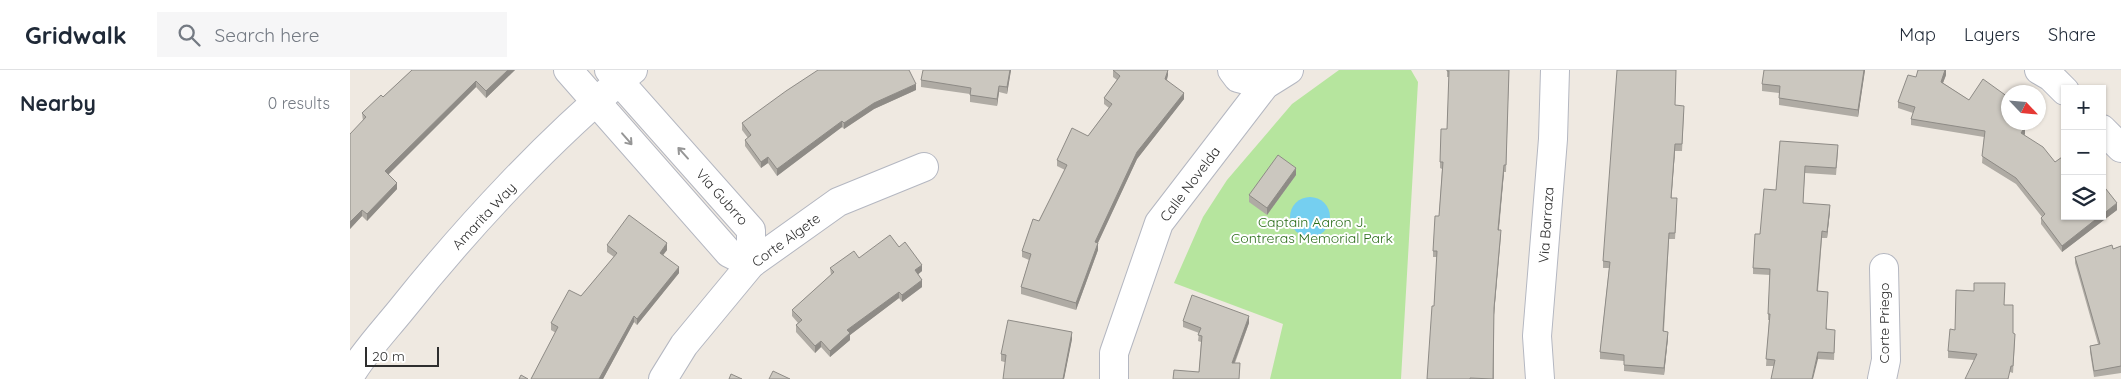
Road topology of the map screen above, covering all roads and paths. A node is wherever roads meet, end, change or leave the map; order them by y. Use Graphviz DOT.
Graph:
graph roads {
  1 [pos="568,70"];
  2 [pos="1232,70"];
  3 [pos="1289,70"];
  4 [pos="1555,70"];
  5 [pos="2039,70"];
  6 [pos="620,74"];
  7 [pos="1263,78"];
  8 [pos="2061,87"];
  9 [pos="596,102"];
  10 [pos="2103,130"];
  11 [pos="2121,148"];
  12 [pos="924,167"];
  13 [pos="751,264"];
  14 [pos="1884,268"];
  15 [pos="350,376"];
  16 [pos="663,379"];
  17 [pos="1114,379"];
  18 [pos="1540,379"];
  19 [pos="1882,379"];
  1 -- 9 [label="street"];
  2 -- 7 [label="street"];
  3 -- 7 [label="street, Calle Novelda"];
  4 -- 18 [label="street, Via Barraza"];
  5 -- 8 [label="street"];
  6 -- 9 [label="street, Amarita Way"];
  13 -- 6 [label="street, Via Gubrro, one-way"];
  7 -- 17 [label="street, Calle Novelda"];
  9 -- 13 [label="street, one-way"];
  9 -- 15 [label="street, Amarita Way"];
  10 -- 11 [label="street"];
  12 -- 13 [label="street, Corte Algete"];
  13 -- 16 [label="street, Corte Algete"];
  14 -- 19 [label="street, Corte Priego"];
}
